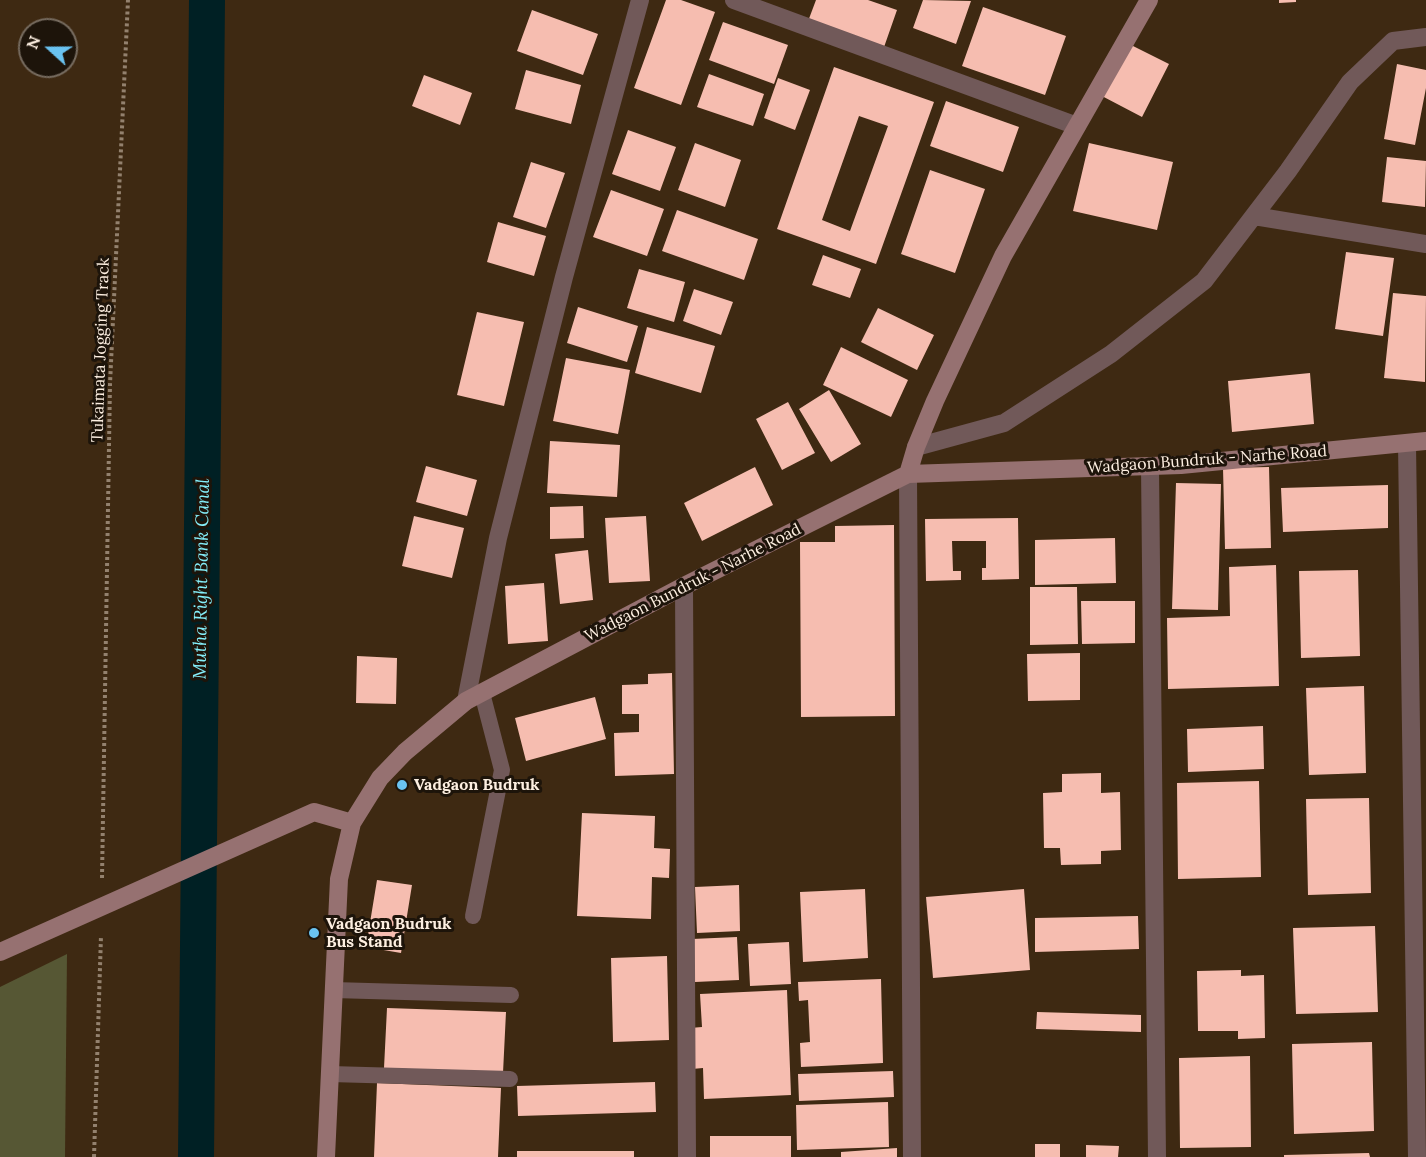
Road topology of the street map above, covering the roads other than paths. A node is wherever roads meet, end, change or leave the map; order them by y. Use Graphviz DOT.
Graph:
graph roads {
  1 [pos="640,0"];
  2 [pos="735,0"];
  3 [pos="1149,0"];
  4 [pos="1426,37"];
  5 [pos="1077,126"];
  6 [pos="1254,216"];
  7 [pos="1426,244"];
  8 [pos="1426,441"];
  9 [pos="1407,444"];
  10 [pos="916,447"];
  11 [pos="1150,467"];
  12 [pos="908,474"];
  13 [pos="684,586"];
  14 [pos="474,697"];
  15 [pos="352,823"];
  16 [pos="473,916"];
  17 [pos="0,952"];
  18 [pos="333,990"];
  19 [pos="510,995"];
  20 [pos="330,1074"];
  21 [pos="510,1078"];
  22 [pos="326,1157"];
  23 [pos="687,1157"];
  24 [pos="912,1157"];
  25 [pos="1157,1157"];
  26 [pos="1417,1157"];
  1 -- 14 [label="street"];
  2 -- 5 [label="street"];
  3 -- 5 [label="street"];
  4 -- 6 [label="street"];
  5 -- 10 [label="street"];
  6 -- 7 [label="street"];
  6 -- 10 [label="street"];
  8 -- 9 [label="street, Wadgaon Bundruk - Narhe Road"];
  9 -- 11 [label="street, Wadgaon Bundruk - Narhe Road"];
  9 -- 26 [label="street"];
  10 -- 12 [label="street"];
  11 -- 12 [label="street, Wadgaon Bundruk - Narhe Road"];
  11 -- 25 [label="street"];
  12 -- 13 [label="street, Wadgaon Bundruk - Narhe Road"];
  12 -- 24 [label="street"];
  13 -- 14 [label="street, Wadgaon Bundruk - Narhe Road"];
  13 -- 23 [label="street"];
  14 -- 15 [label="street, Wadgaon Bundruk - Narhe Road"];
  14 -- 16 [label="lane"];
  15 -- 17 [label="street"];
  15 -- 18 [label="street, Wadgaon Bundruk - Narhe Road"];
  18 -- 19 [label="lane"];
  18 -- 20 [label="street, Wadgaon Bundruk - Narhe Road"];
  20 -- 21 [label="lane"];
  20 -- 22 [label="street, Wadgaon Bundruk - Narhe Road"];
}
